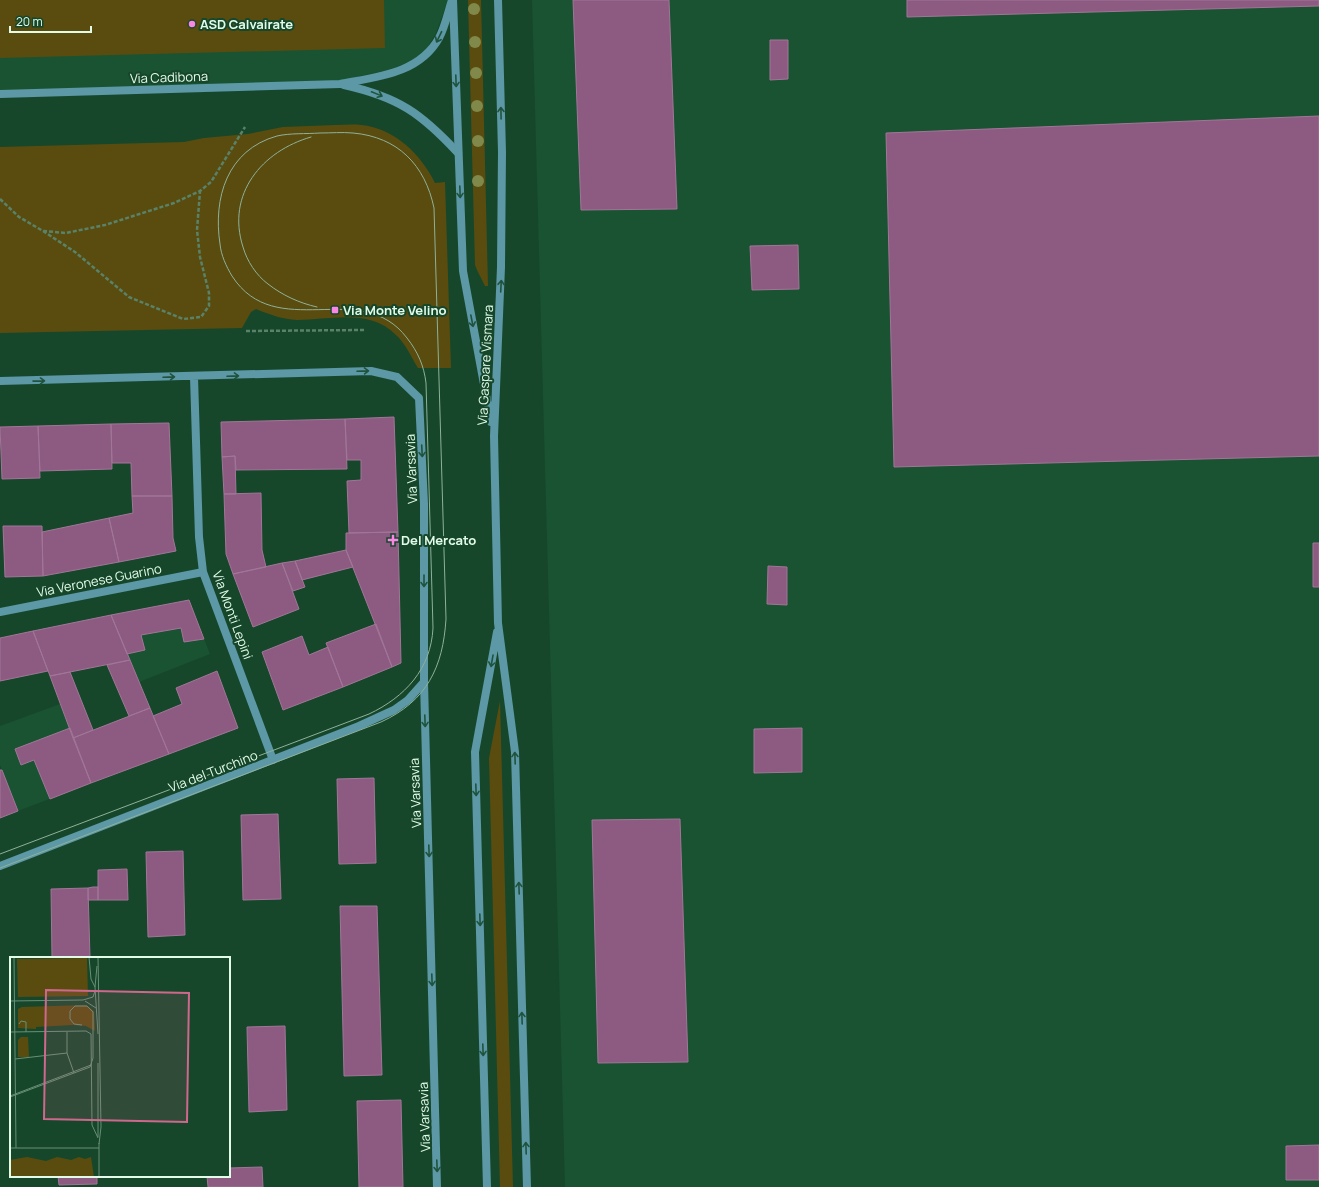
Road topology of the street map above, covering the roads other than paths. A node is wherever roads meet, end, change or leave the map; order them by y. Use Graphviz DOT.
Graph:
graph roads {
  1 [pos="453,0"];
  2 [pos="498,0"];
  3 [pos="340,84"];
  4 [pos="0,94"];
  5 [pos="458,153"];
  6 [pos="194,377"];
  7 [pos="0,382"];
  8 [pos="494,436"];
  9 [pos="204,572"];
  10 [pos="0,612"];
  11 [pos="498,623"];
  12 [pos="424,682"];
  13 [pos="273,760"];
  14 [pos="0,866"];
  15 [pos="438,1187"];
  16 [pos="487,1187"];
  17 [pos="527,1187"];
  1 -- 3 [label="street, Via Cadibona, one-way"];
  1 -- 5 [label="street, Via Gaspare Vismara, one-way"];
  8 -- 2 [label="street, Via Gaspare Vismara, one-way"];
  3 -- 4 [label="street, Via Cadibona"];
  3 -- 5 [label="street, Via Cadibona, one-way"];
  5 -- 8 [label="street, Via Gaspare Vismara, one-way"];
  7 -- 6 [label="street, one-way"];
  6 -- 9 [label="street, Via Monti Lepini"];
  6 -- 12 [label="street, Via Varsavia, one-way"];
  8 -- 11 [label="street"];
  9 -- 10 [label="street, Via Veronese Guarino"];
  9 -- 13 [label="street, Via Monti Lepini"];
  11 -- 16 [label="street, one-way"];
  17 -- 11 [label="street, one-way"];
  12 -- 13 [label="street, Via del Turchino"];
  12 -- 15 [label="street, Via Varsavia, one-way"];
  13 -- 14 [label="street, Via del Turchino"];
}
